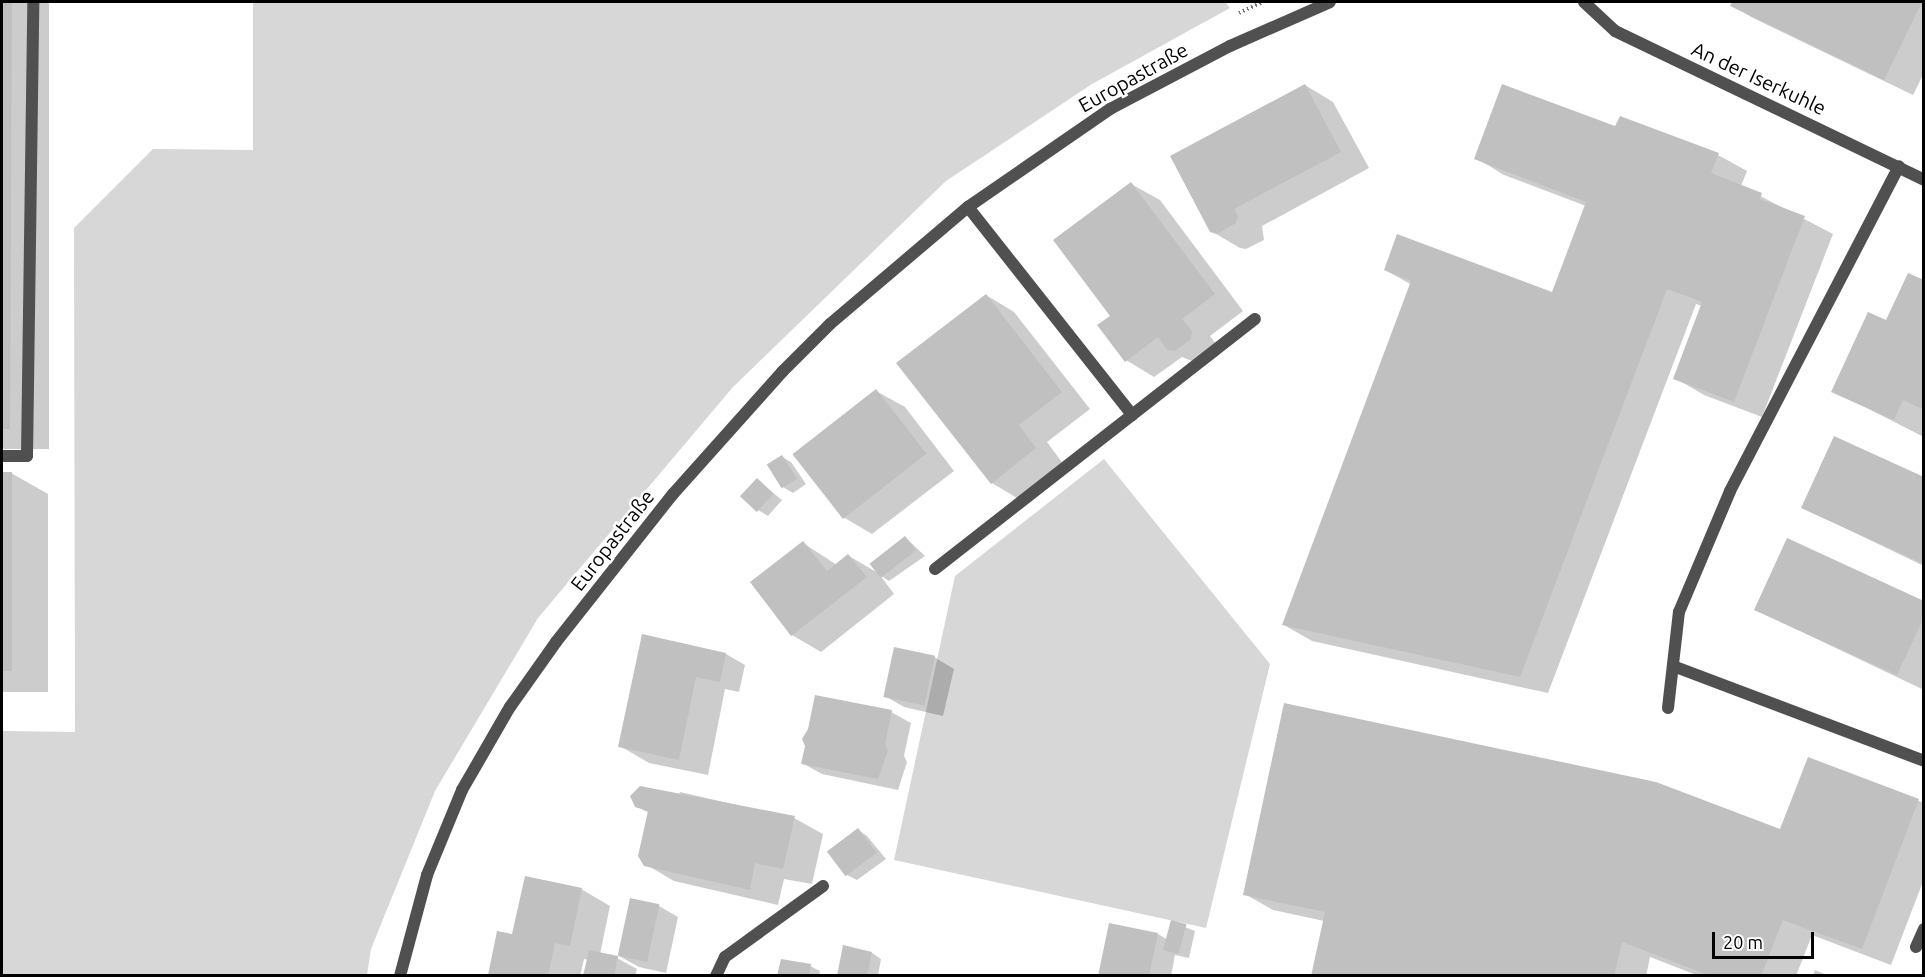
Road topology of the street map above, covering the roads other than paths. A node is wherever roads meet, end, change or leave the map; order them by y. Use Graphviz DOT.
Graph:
graph roads {
  1 [pos="33,2"];
  2 [pos="1330,2"];
  3 [pos="1584,2"];
  4 [pos="1899,166"];
  5 [pos="1923,180"];
  6 [pos="968,207"];
  7 [pos="1255,319"];
  8 [pos="1132,415"];
  9 [pos="2,456"];
  10 [pos="935,569"];
  11 [pos="1673,666"];
  12 [pos="1668,708"];
  13 [pos="1923,761"];
  14 [pos="823,885"];
  15 [pos="1923,929"];
  16 [pos="1916,947"];
  17 [pos="400,975"];
  18 [pos="716,975"];
  1 -- 9 [label="street"];
  2 -- 6 [label="street, Europastraße"];
  3 -- 4 [label="street, An der Iserkuhle"];
  4 -- 5 [label="street, An der Iserkuhle"];
  4 -- 11 [label="street"];
  6 -- 8 [label="street"];
  6 -- 17 [label="street, Europastraße"];
  7 -- 8 [label="street"];
  8 -- 10 [label="street"];
  11 -- 12 [label="street"];
  11 -- 13 [label="street"];
  14 -- 18 [label="street"];
  15 -- 16 [label="street"];
}
